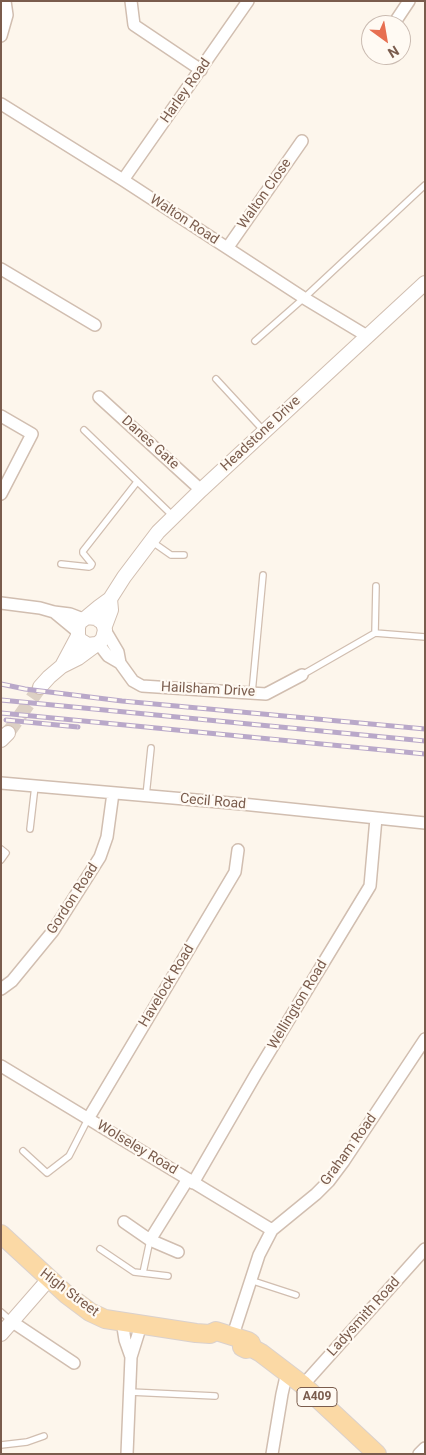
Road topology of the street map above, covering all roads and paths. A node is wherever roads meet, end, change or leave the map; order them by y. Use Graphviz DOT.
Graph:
graph roads {
  1 [pos="5,1"];
  2 [pos="130,1"];
  3 [pos="248,1"];
  4 [pos="409,1"];
  5 [pos="399,15"];
  6 [pos="1,36"];
  7 [pos="201,70"];
  8 [pos="1,104"];
  9 [pos="302,141"];
  10 [pos="123,180"];
  11 [pos="425,184"];
  12 [pos="228,248"];
  13 [pos="1,269"];
  14 [pos="425,283"];
  15 [pos="304,298"];
  16 [pos="95,325"];
  17 [pos="367,336"];
  18 [pos="255,341"];
  19 [pos="216,379"];
  20 [pos="99,397"];
  21 [pos="1,416"];
  22 [pos="84,430"];
  23 [pos="264,431"];
  24 [pos="137,482"];
  25 [pos="201,490"];
  26 [pos="1,494"];
  27 [pos="174,517"];
  28 [pos="151,541"];
  29 [pos="184,555"];
  30 [pos="61,564"];
  31 [pos="263,575"];
  32 [pos="376,586"];
  33 [pos="110,599"];
  34 [pos="1,603"];
  35 [pos="81,626"];
  36 [pos="105,628"];
  37 [pos="375,633"];
  38 [pos="425,637"];
  39 [pos="97,644"];
  40 [pos="120,663"];
  41 [pos="62,666"];
  42 [pos="302,676"];
  43 [pos="40,687"];
  44 [pos="252,693"];
  45 [pos="151,748"];
  46 [pos="1,783"];
  47 [pos="35,786"];
  48 [pos="113,792"];
  49 [pos="146,796"];
  50 [pos="376,818"];
  51 [pos="425,823"];
  52 [pos="30,829"];
  53 [pos="1,849"];
  54 [pos="238,850"];
  55 [pos="1,860"];
  56 [pos="1,989"];
  57 [pos="425,1039"];
  58 [pos="1,1066"];
  59 [pos="88,1119"];
  60 [pos="23,1151"];
  61 [pos="191,1181"];
  62 [pos="124,1222"];
  63 [pos="272,1230"];
  64 [pos="1,1234"];
  65 [pos="150,1240"];
  66 [pos="100,1249"];
  67 [pos="425,1249"];
  68 [pos="178,1252"];
  69 [pos="143,1273"];
  70 [pos="168,1276"];
  71 [pos="49,1279"];
  72 [pos="250,1280"];
  73 [pos="296,1295"];
  74 [pos="6,1317"];
  75 [pos="122,1322"];
  76 [pos="142,1325"];
  77 [pos="1,1334"];
  78 [pos="210,1334"];
  79 [pos="233,1335"];
  80 [pos="252,1348"];
  81 [pos="131,1357"];
  82 [pos="74,1363"];
  83 [pos="287,1372"];
  84 [pos="303,1385"];
  85 [pos="130,1392"];
  86 [pos="215,1396"];
  87 [pos="44,1436"];
  88 [pos="1,1445"];
  89 [pos="425,1448"];
  90 [pos="127,1454"];
  91 [pos="272,1454"];
  92 [pos="377,1454"];
  93 [pos="419,1454"];
  1 -- 6 [label="street"];
  2 -- 7 [label="street"];
  3 -- 7 [label="street, Harley Road"];
  4 -- 5 [label="street"];
  7 -- 10 [label="street, Harley Road"];
  8 -- 10 [label="street, Walton Road"];
  9 -- 12 [label="street, Walton Close"];
  10 -- 12 [label="street, Walton Road"];
  11 -- 15 [label="lane"];
  12 -- 15 [label="street, Walton Road"];
  13 -- 16 [label="street"];
  14 -- 17 [label="street, Headstone Drive"];
  15 -- 17 [label="street, Walton Road"];
  15 -- 18 [label="lane"];
  17 -- 23 [label="street, Headstone Drive"];
  19 -- 23 [label="lane"];
  20 -- 25 [label="street, Danes Gate"];
  21 -- 26 [label="street"];
  22 -- 24 [label="lane"];
  23 -- 25 [label="street, Headstone Drive"];
  24 -- 27 [label="lane"];
  24 -- 30 [label="lane"];
  25 -- 27 [label="street, Headstone Drive"];
  27 -- 28 [label="street, Headstone Drive"];
  28 -- 29 [label="lane"];
  28 -- 33 [label="street, Headstone Drive"];
  31 -- 44 [label="lane"];
  32 -- 37 [label="lane"];
  33 -- 35 [label="street, Headstone Drive"];
  33 -- 36 [label="street, Headstone Drive"];
  34 -- 35 [label="street"];
  35 -- 36 [label="street"];
  35 -- 39 [label="street"];
  35 -- 41 [label="street, Headstone Drive"];
  36 -- 39 [label="street"];
  36 -- 40 [label="street, Hailsham Drive"];
  37 -- 38 [label="lane"];
  37 -- 42 [label="lane"];
  39 -- 40 [label="street, Hailsham Drive"];
  39 -- 41 [label="street, Headstone Drive"];
  40 -- 44 [label="street, Hailsham Drive"];
  41 -- 43 [label="street, Headstone Drive"];
  42 -- 44 [label="street, Hailsham Drive"];
  45 -- 49 [label="lane"];
  46 -- 47 [label="street, Cecil Road"];
  47 -- 48 [label="street, Cecil Road"];
  47 -- 52 [label="lane"];
  48 -- 49 [label="street, Cecil Road"];
  48 -- 56 [label="street, Gordon Road"];
  49 -- 50 [label="street, Cecil Road"];
  50 -- 51 [label="street, Cecil Road"];
  50 -- 61 [label="street, Wellington Road"];
  53 -- 55 [label="lane"];
  54 -- 59 [label="street, Havelock Road"];
  57 -- 63 [label="street, Graham Road"];
  58 -- 59 [label="street, Wolseley Road"];
  59 -- 60 [label="lane"];
  59 -- 61 [label="street, Wolseley Road"];
  61 -- 63 [label="street, Wolseley Road"];
  61 -- 65 [label="street, Wellington Road"];
  62 -- 65 [label="street"];
  63 -- 72 [label="street, Graham Road"];
  64 -- 71 [label="main road, High Street"];
  65 -- 68 [label="street"];
  65 -- 69 [label="lane"];
  66 -- 69 [label="lane"];
  67 -- 84 [label="street, Ladysmith Road"];
  69 -- 70 [label="lane"];
  71 -- 74 [label="street"];
  71 -- 75 [label="main road, High Street"];
  72 -- 73 [label="lane"];
  72 -- 79 [label="street, Graham Road"];
  74 -- 77 [label="street"];
  74 -- 82 [label="street"];
  75 -- 76 [label="main road, High Street"];
  75 -- 81 [label="street"];
  76 -- 78 [label="main road, High Street"];
  76 -- 81 [label="street"];
  78 -- 79 [label="main road, High Street"];
  78 -- 80 [label="main road, High Street"];
  79 -- 80 [label="main road, High Street / A409"];
  80 -- 83 [label="main road, High Street / A409"];
  81 -- 85 [label="street"];
  83 -- 84 [label="main road, High Street / A409"];
  83 -- 91 [label="street"];
  84 -- 92 [label="main road, High Street / A409"];
  85 -- 86 [label="lane"];
  85 -- 90 [label="street"];
  87 -- 88 [label="lane"];
  89 -- 93 [label="street"];
}
